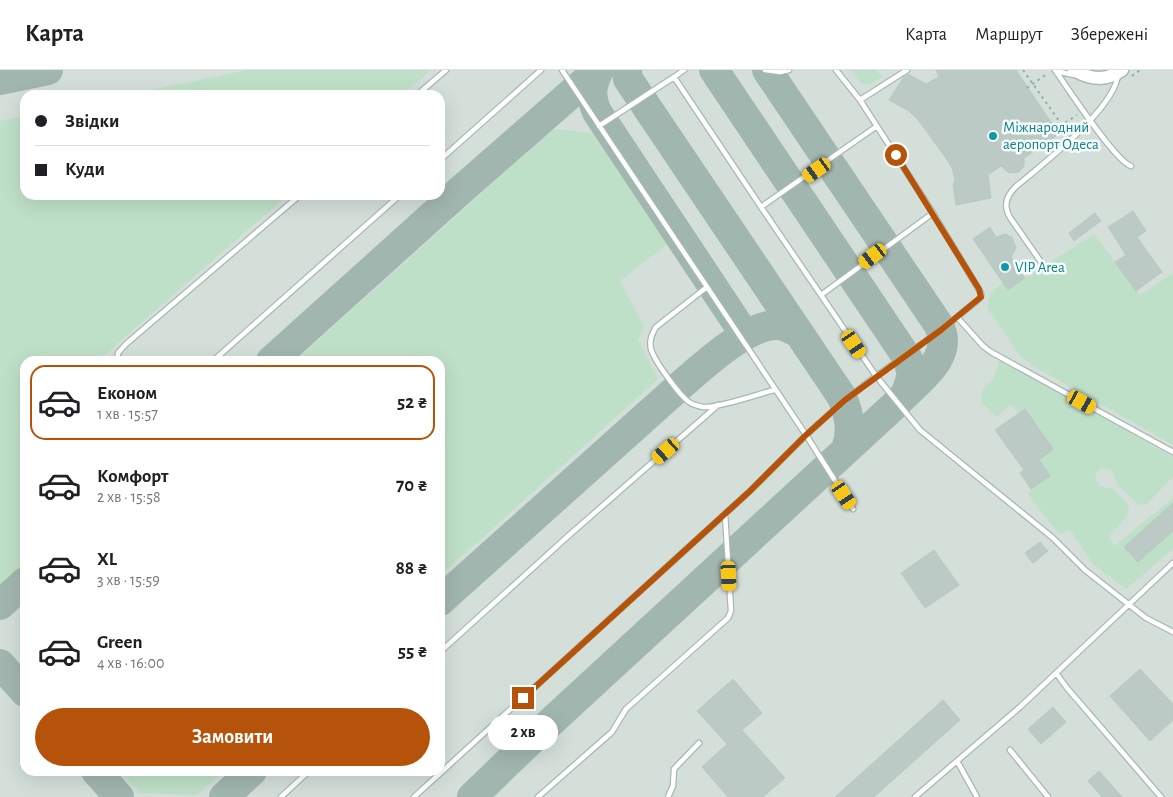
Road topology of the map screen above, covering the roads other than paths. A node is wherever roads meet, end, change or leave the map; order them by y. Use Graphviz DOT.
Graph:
graph roads {
  1 [pos="446,70"];
  2 [pos="541,70"];
  3 [pos="562,70"];
  4 [pos="684,70"];
  5 [pos="765,70"];
  6 [pos="789,70"];
  7 [pos="836,70"];
  8 [pos="907,70"];
  9 [pos="1055,70"];
  10 [pos="1074,70"];
  11 [pos="1120,72"];
  12 [pos="674,77"];
  13 [pos="1091,78"];
  14 [pos="423,90"];
  15 [pos="860,100"];
  16 [pos="1090,120"];
  17 [pos="599,126"];
  18 [pos="877,126"];
  19 [pos="445,156"];
  20 [pos="1131,166"];
  21 [pos="294,200"];
  22 [pos="394,200"];
  23 [pos="761,207"];
  24 [pos="933,213"];
  25 [pos="1041,262"];
  26 [pos="707,287"];
  27 [pos="821,295"];
  28 [pos="958,317"];
  29 [pos="118,356"];
  30 [pos="219,356"];
  31 [pos="876,376"];
  32 [pos="774,390"];
  33 [pos="718,405"];
  34 [pos="806,435"];
  35 [pos="1173,452"];
  36 [pos="853,509"];
  37 [pos="725,514"];
  38 [pos="1173,563"];
  39 [pos="1129,604"];
  40 [pos="1173,632"];
  41 [pos="445,647"];
  42 [pos="1056,673"];
  43 [pos="699,743"];
  44 [pos="1010,750"];
  45 [pos="957,761"];
  46 [pos="445,769"];
  47 [pos="304,776"];
  48 [pos="437,776"];
  49 [pos="1046,796"];
  50 [pos="281,797"];
  51 [pos="414,797"];
  52 [pos="538,797"];
  53 [pos="668,797"];
  54 [pos="915,797"];
  55 [pos="977,797"];
  56 [pos="1161,797"];
  1 -- 14 [label="lane"];
  2 -- 19 [label="lane"];
  3 -- 17 [label="lane"];
  4 -- 12 [label="lane"];
  5 -- 6 [label="lane"];
  7 -- 15 [label="lane"];
  8 -- 15 [label="lane"];
  9 -- 13 [label="lane"];
  9 -- 16 [label="lane"];
  10 -- 13 [label="main road"];
  11 -- 13 [label="main road"];
  11 -- 16 [label="lane"];
  12 -- 17 [label="lane"];
  12 -- 23 [label="lane"];
  15 -- 18 [label="lane"];
  16 -- 20 [label="lane"];
  16 -- 25 [label="lane"];
  17 -- 26 [label="lane"];
  18 -- 23 [label="lane"];
  18 -- 24 [label="lane"];
  21 -- 29 [label="lane"];
  22 -- 30 [label="lane"];
  23 -- 27 [label="lane"];
  24 -- 27 [label="lane"];
  24 -- 28 [label="lane"];
  26 -- 32 [label="lane"];
  26 -- 33 [label="lane"];
  27 -- 31 [label="lane"];
  28 -- 31 [label="lane"];
  28 -- 35 [label="lane"];
  31 -- 34 [label="lane"];
  31 -- 39 [label="lane"];
  32 -- 33 [label="lane"];
  32 -- 34 [label="lane"];
  33 -- 41 [label="lane"];
  34 -- 36 [label="lane"];
  34 -- 37 [label="lane"];
  37 -- 46 [label="lane"];
  37 -- 52 [label="lane"];
  38 -- 39 [label="lane"];
  39 -- 40 [label="lane"];
  39 -- 42 [label="lane"];
  42 -- 45 [label="lane"];
  42 -- 56 [label="lane"];
  43 -- 53 [label="lane"];
  44 -- 49 [label="lane"];
  45 -- 54 [label="lane"];
  45 -- 55 [label="lane"];
  47 -- 50 [label="lane"];
  48 -- 51 [label="lane"];
}
